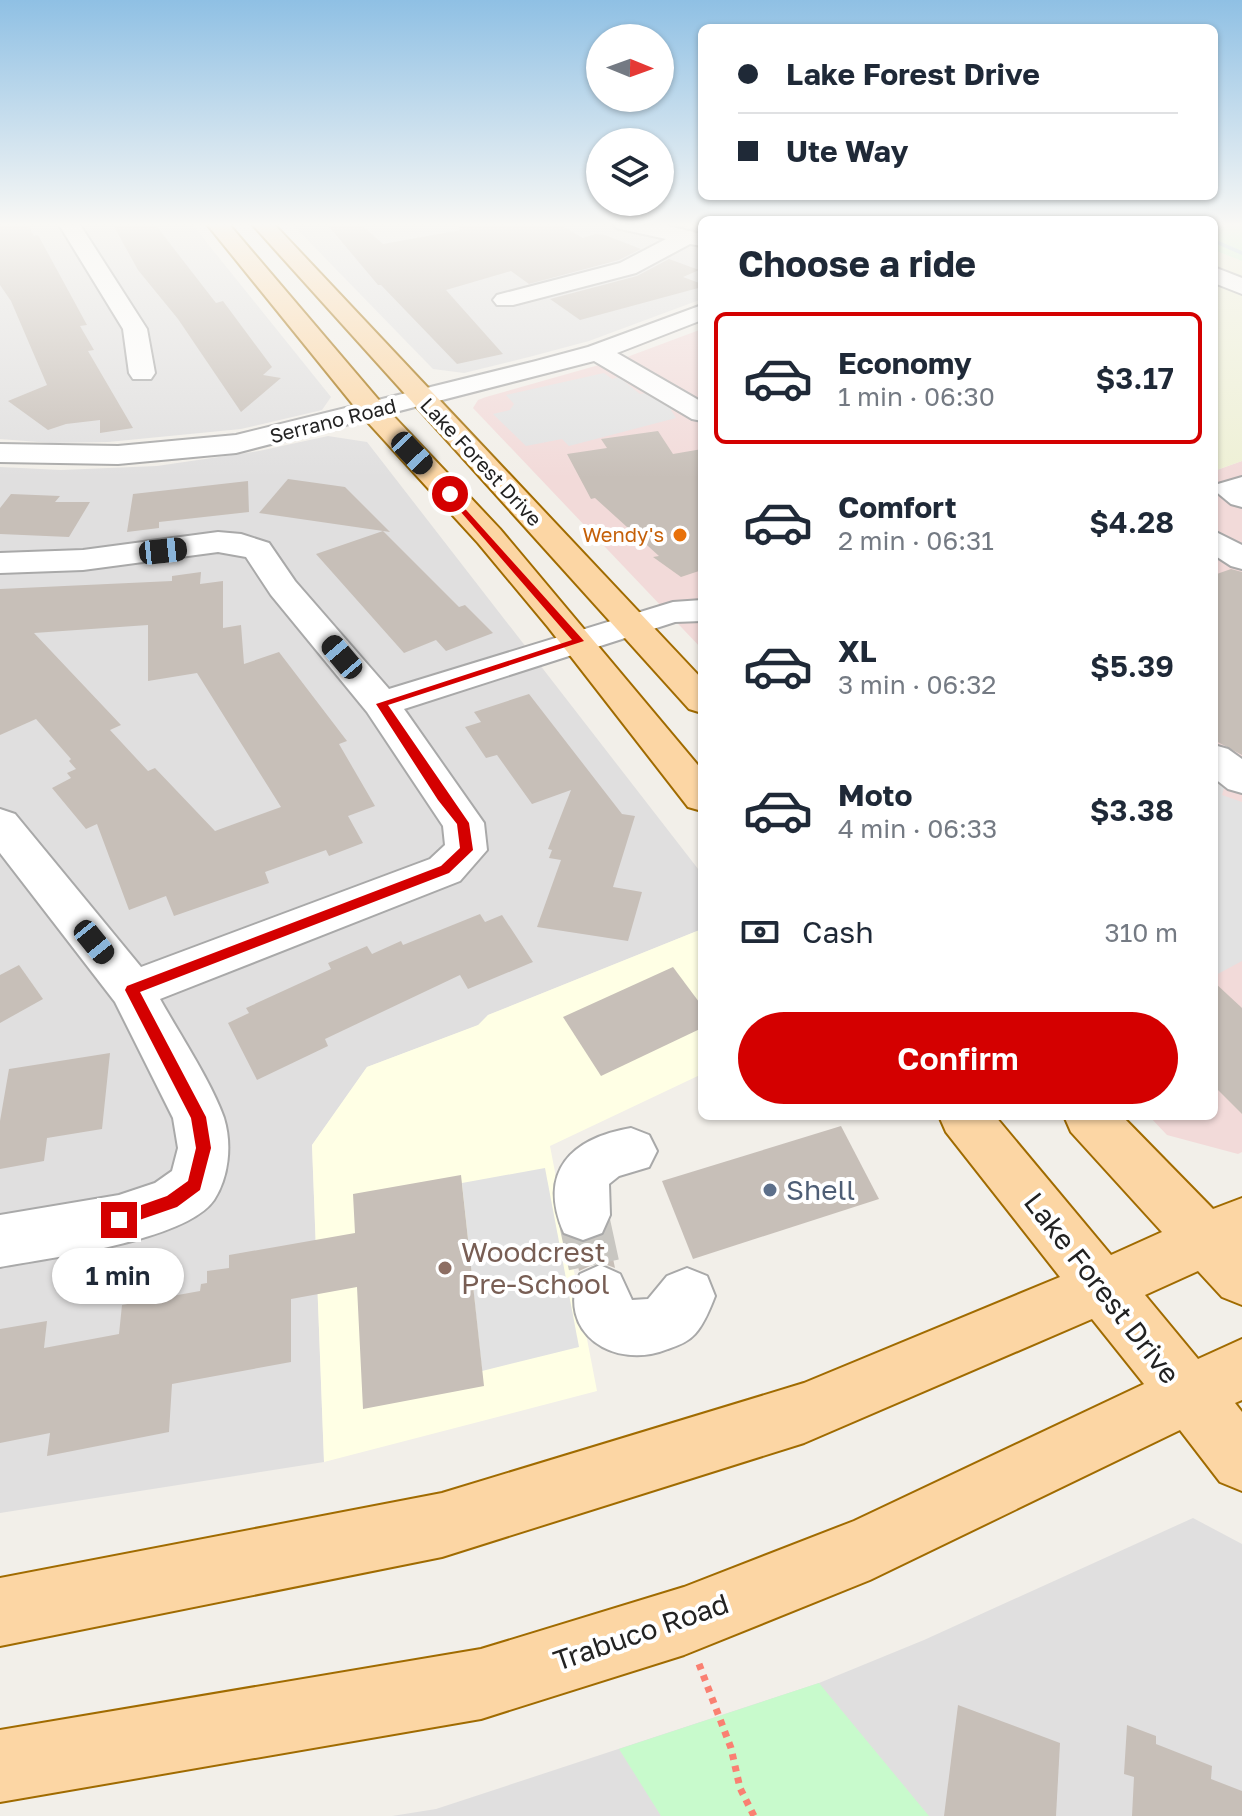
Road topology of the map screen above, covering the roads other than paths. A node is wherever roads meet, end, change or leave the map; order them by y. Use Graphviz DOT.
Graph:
graph roads {
  1 [pos="122,308"];
  2 [pos="287,308"];
  3 [pos="339,308"];
  4 [pos="698,314"];
  5 [pos="597,352"];
  6 [pos="142,373"];
  7 [pos="422,398"];
  8 [pos="373,411"];
  9 [pos="698,411"];
  10 [pos="0,453"];
  11 [pos="1242,486"];
  12 [pos="1242,498"];
  13 [pos="1218,544"];
  14 [pos="1242,559"];
  15 [pos="0,563"];
  16 [pos="698,595"];
  17 [pos="687,611"];
  18 [pos="631,625"];
  19 [pos="579,641"];
  20 [pos="698,697"];
  21 [pos="381,704"];
  22 [pos="1218,761"];
  23 [pos="1242,779"];
  24 [pos="698,792"];
  25 [pos="0,824"];
  26 [pos="132,990"];
  27 [pos="967,1120"];
  28 [pos="1093,1120"];
  29 [pos="631,1151"];
  30 [pos="583,1215"];
  31 [pos="0,1241"];
  32 [pos="1230,1247"];
  33 [pos="1104,1286"];
  34 [pos="600,1293"];
  35 [pos="687,1296"];
  36 [pos="1242,1369"];
  37 [pos="1186,1394"];
  38 [pos="1242,1460"];
  39 [pos="0,1612"];
  40 [pos="0,1766"];
  1 -- 6 [label="street"];
  2 -- 8 [label="main road, Lake Forest Drive"];
  3 -- 7 [label="main road, Lake Forest Drive"];
  4 -- 5 [label="street, Serrano Road"];
  5 -- 7 [label="street, Serrano Road"];
  5 -- 9 [label="street"];
  7 -- 8 [label="street, Serrano Road"];
  7 -- 18 [label="main road, Lake Forest Drive"];
  8 -- 10 [label="street, Serrano Road"];
  8 -- 19 [label="main road, Lake Forest Drive"];
  11 -- 12 [label="street"];
  13 -- 14 [label="street"];
  15 -- 21 [label="street"];
  16 -- 17 [label="street"];
  17 -- 18 [label="street"];
  18 -- 19 [label="street"];
  18 -- 20 [label="main road, Lake Forest Drive"];
  19 -- 21 [label="street"];
  19 -- 24 [label="main road, Lake Forest Drive"];
  21 -- 26 [label="street"];
  22 -- 23 [label="street"];
  25 -- 26 [label="street"];
  26 -- 31 [label="street"];
  27 -- 33 [label="main road, Lake Forest Drive"];
  28 -- 32 [label="main road"];
  29 -- 30 [label="street"];
  32 -- 33 [label="main road"];
  33 -- 37 [label="main road, Lake Forest Drive"];
  33 -- 39 [label="main road"];
  34 -- 35 [label="street"];
  36 -- 37 [label="main road, Trabuco Road"];
  37 -- 38 [label="main road, Lake Forest Drive"];
  37 -- 40 [label="main road, Trabuco Road"];
}
